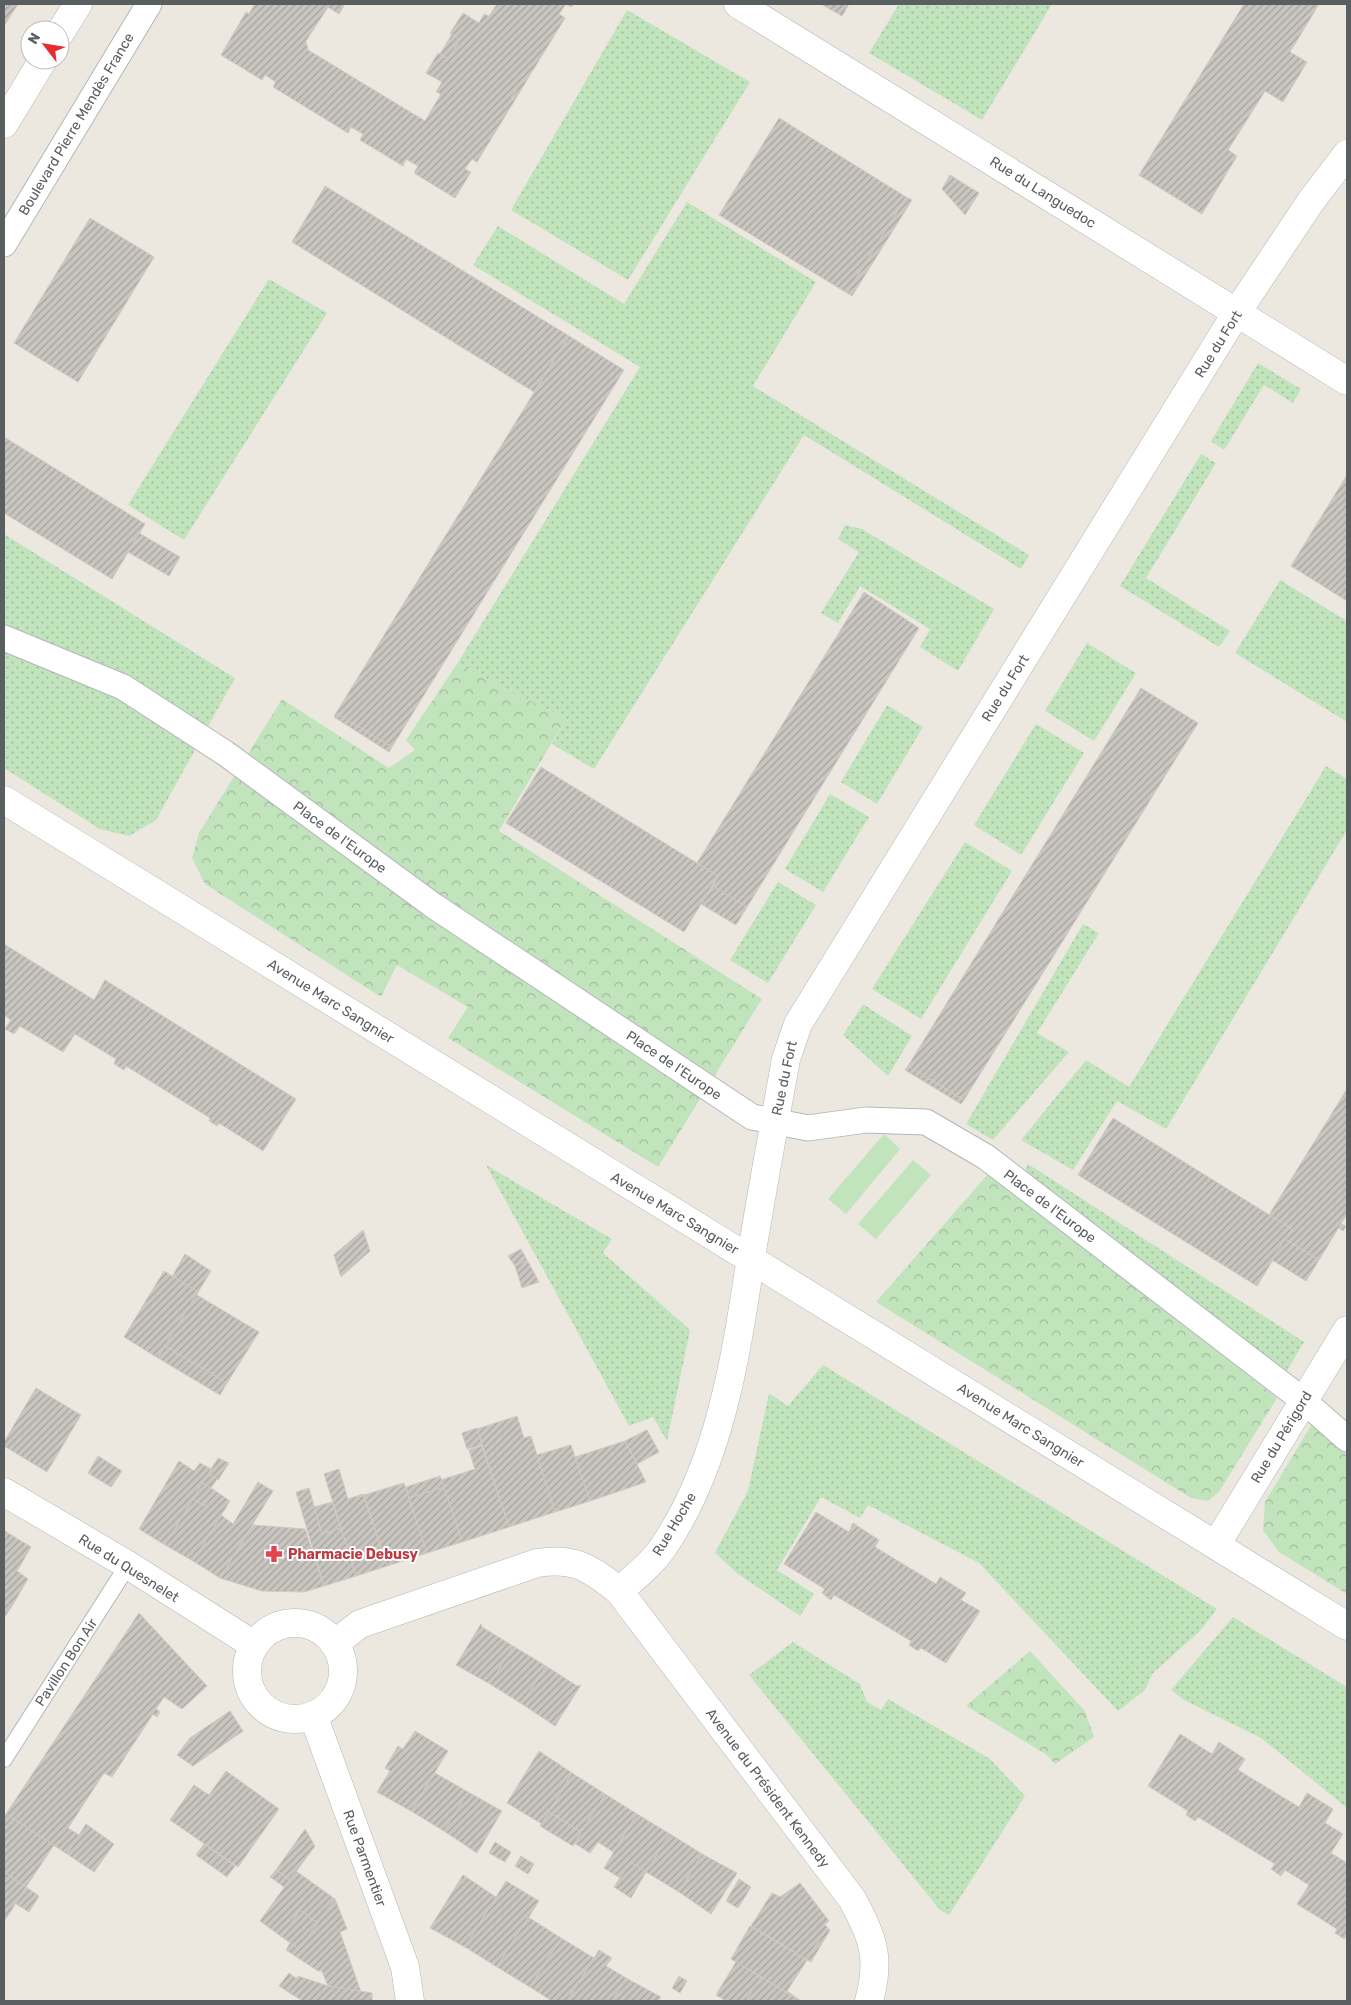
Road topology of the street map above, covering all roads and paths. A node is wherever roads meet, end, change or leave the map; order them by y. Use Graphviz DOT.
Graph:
graph roads {
  1 [pos="78,4"];
  2 [pos="149,4"];
  3 [pos="738,4"];
  4 [pos="68,20"];
  5 [pos="37,70"];
  6 [pos="4,124"];
  7 [pos="1347,154"];
  8 [pos="4,244"];
  9 [pos="1237,312"];
  10 [pos="1347,381"];
  11 [pos="4,638"];
  12 [pos="4,800"];
  13 [pos="775,1120"];
  14 [pos="751,1259"];
  15 [pos="1347,1330"];
  16 [pos="1304,1400"];
  17 [pos="1347,1438"];
  18 [pos="4,1492"];
  19 [pos="1216,1545"];
  20 [pos="128,1566"];
  21 [pos="619,1591"];
  22 [pos="1347,1626"];
  23 [pos="334,1644"];
  24 [pos="254,1645"];
  25 [pos="313,1715"];
  26 [pos="4,1760"];
  27 [pos="410,2001"];
  28 [pos="868,2001"];
  1 -- 4 [label="street"];
  2 -- 8 [label="street, Boulevard Pierre Mendès France"];
  3 -- 9 [label="street, Rue du Languedoc"];
  5 -- 6 [label="street"];
  7 -- 9 [label="street, Rue du Fort"];
  9 -- 10 [label="street, Rue du Languedoc"];
  9 -- 13 [label="street, Rue du Fort"];
  11 -- 13 [label="street, Place de l'Europe"];
  12 -- 14 [label="street, Avenue Marc Sangnier"];
  13 -- 14 [label="street, Rue du Fort"];
  13 -- 16 [label="street, Place de l'Europe"];
  14 -- 19 [label="street, Avenue Marc Sangnier"];
  14 -- 21 [label="street, Rue Hoche"];
  15 -- 16 [label="street, Rue du Périgord"];
  16 -- 17 [label="street, Place de l'Europe"];
  16 -- 19 [label="street, Rue du Périgord"];
  18 -- 20 [label="street, Rue du Quesnelet"];
  19 -- 22 [label="street, Avenue Marc Sangnier"];
  20 -- 24 [label="street, Rue du Quesnelet"];
  20 -- 26 [label="lane, Pavillon Bon Air"];
  21 -- 23 [label="street"];
  21 -- 28 [label="street, Avenue du Président Kennedy"];
  23 -- 24 [label="street"];
  23 -- 25 [label="street"];
  24 -- 25 [label="street"];
  25 -- 27 [label="street, Rue Parmentier"];
}
